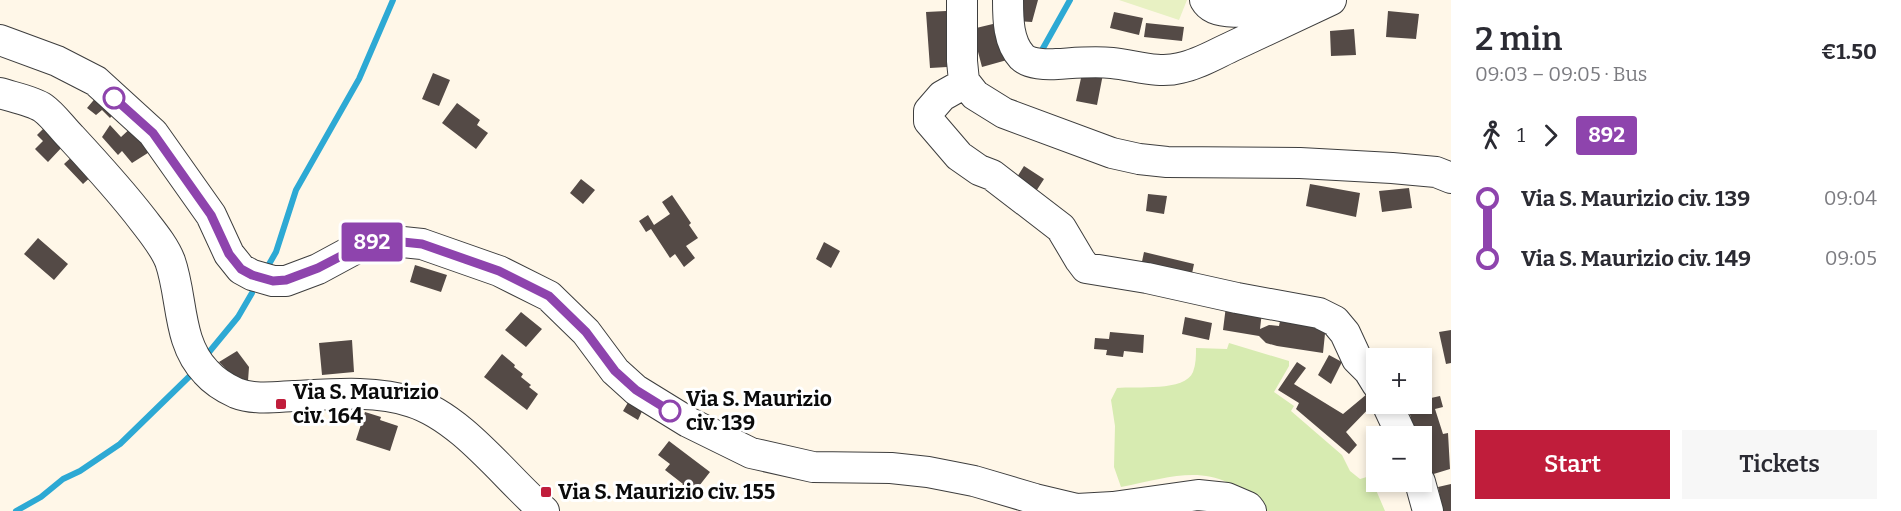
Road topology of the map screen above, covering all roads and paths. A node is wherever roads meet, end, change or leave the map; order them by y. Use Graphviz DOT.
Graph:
graph roads {
  1 [pos="962,0"];
  2 [pos="1008,0"];
  3 [pos="1205,0"];
  4 [pos="1320,5"];
  5 [pos="0,40"];
  6 [pos="966,83"];
  7 [pos="0,93"];
  8 [pos="1451,178"];
  9 [pos="1366,368"];
  10 [pos="1423,492"];
  11 [pos="544,511"];
  12 [pos="1251,511"];
  13 [pos="1428,511"];
  1 -- 6 [label="street"];
  2 -- 4 [label="street"];
  3 -- 4 [label="street"];
  5 -- 12 [label="street"];
  6 -- 8 [label="street"];
  6 -- 9 [label="street"];
  7 -- 11 [label="street"];
  10 -- 13 [label="street"];
}
